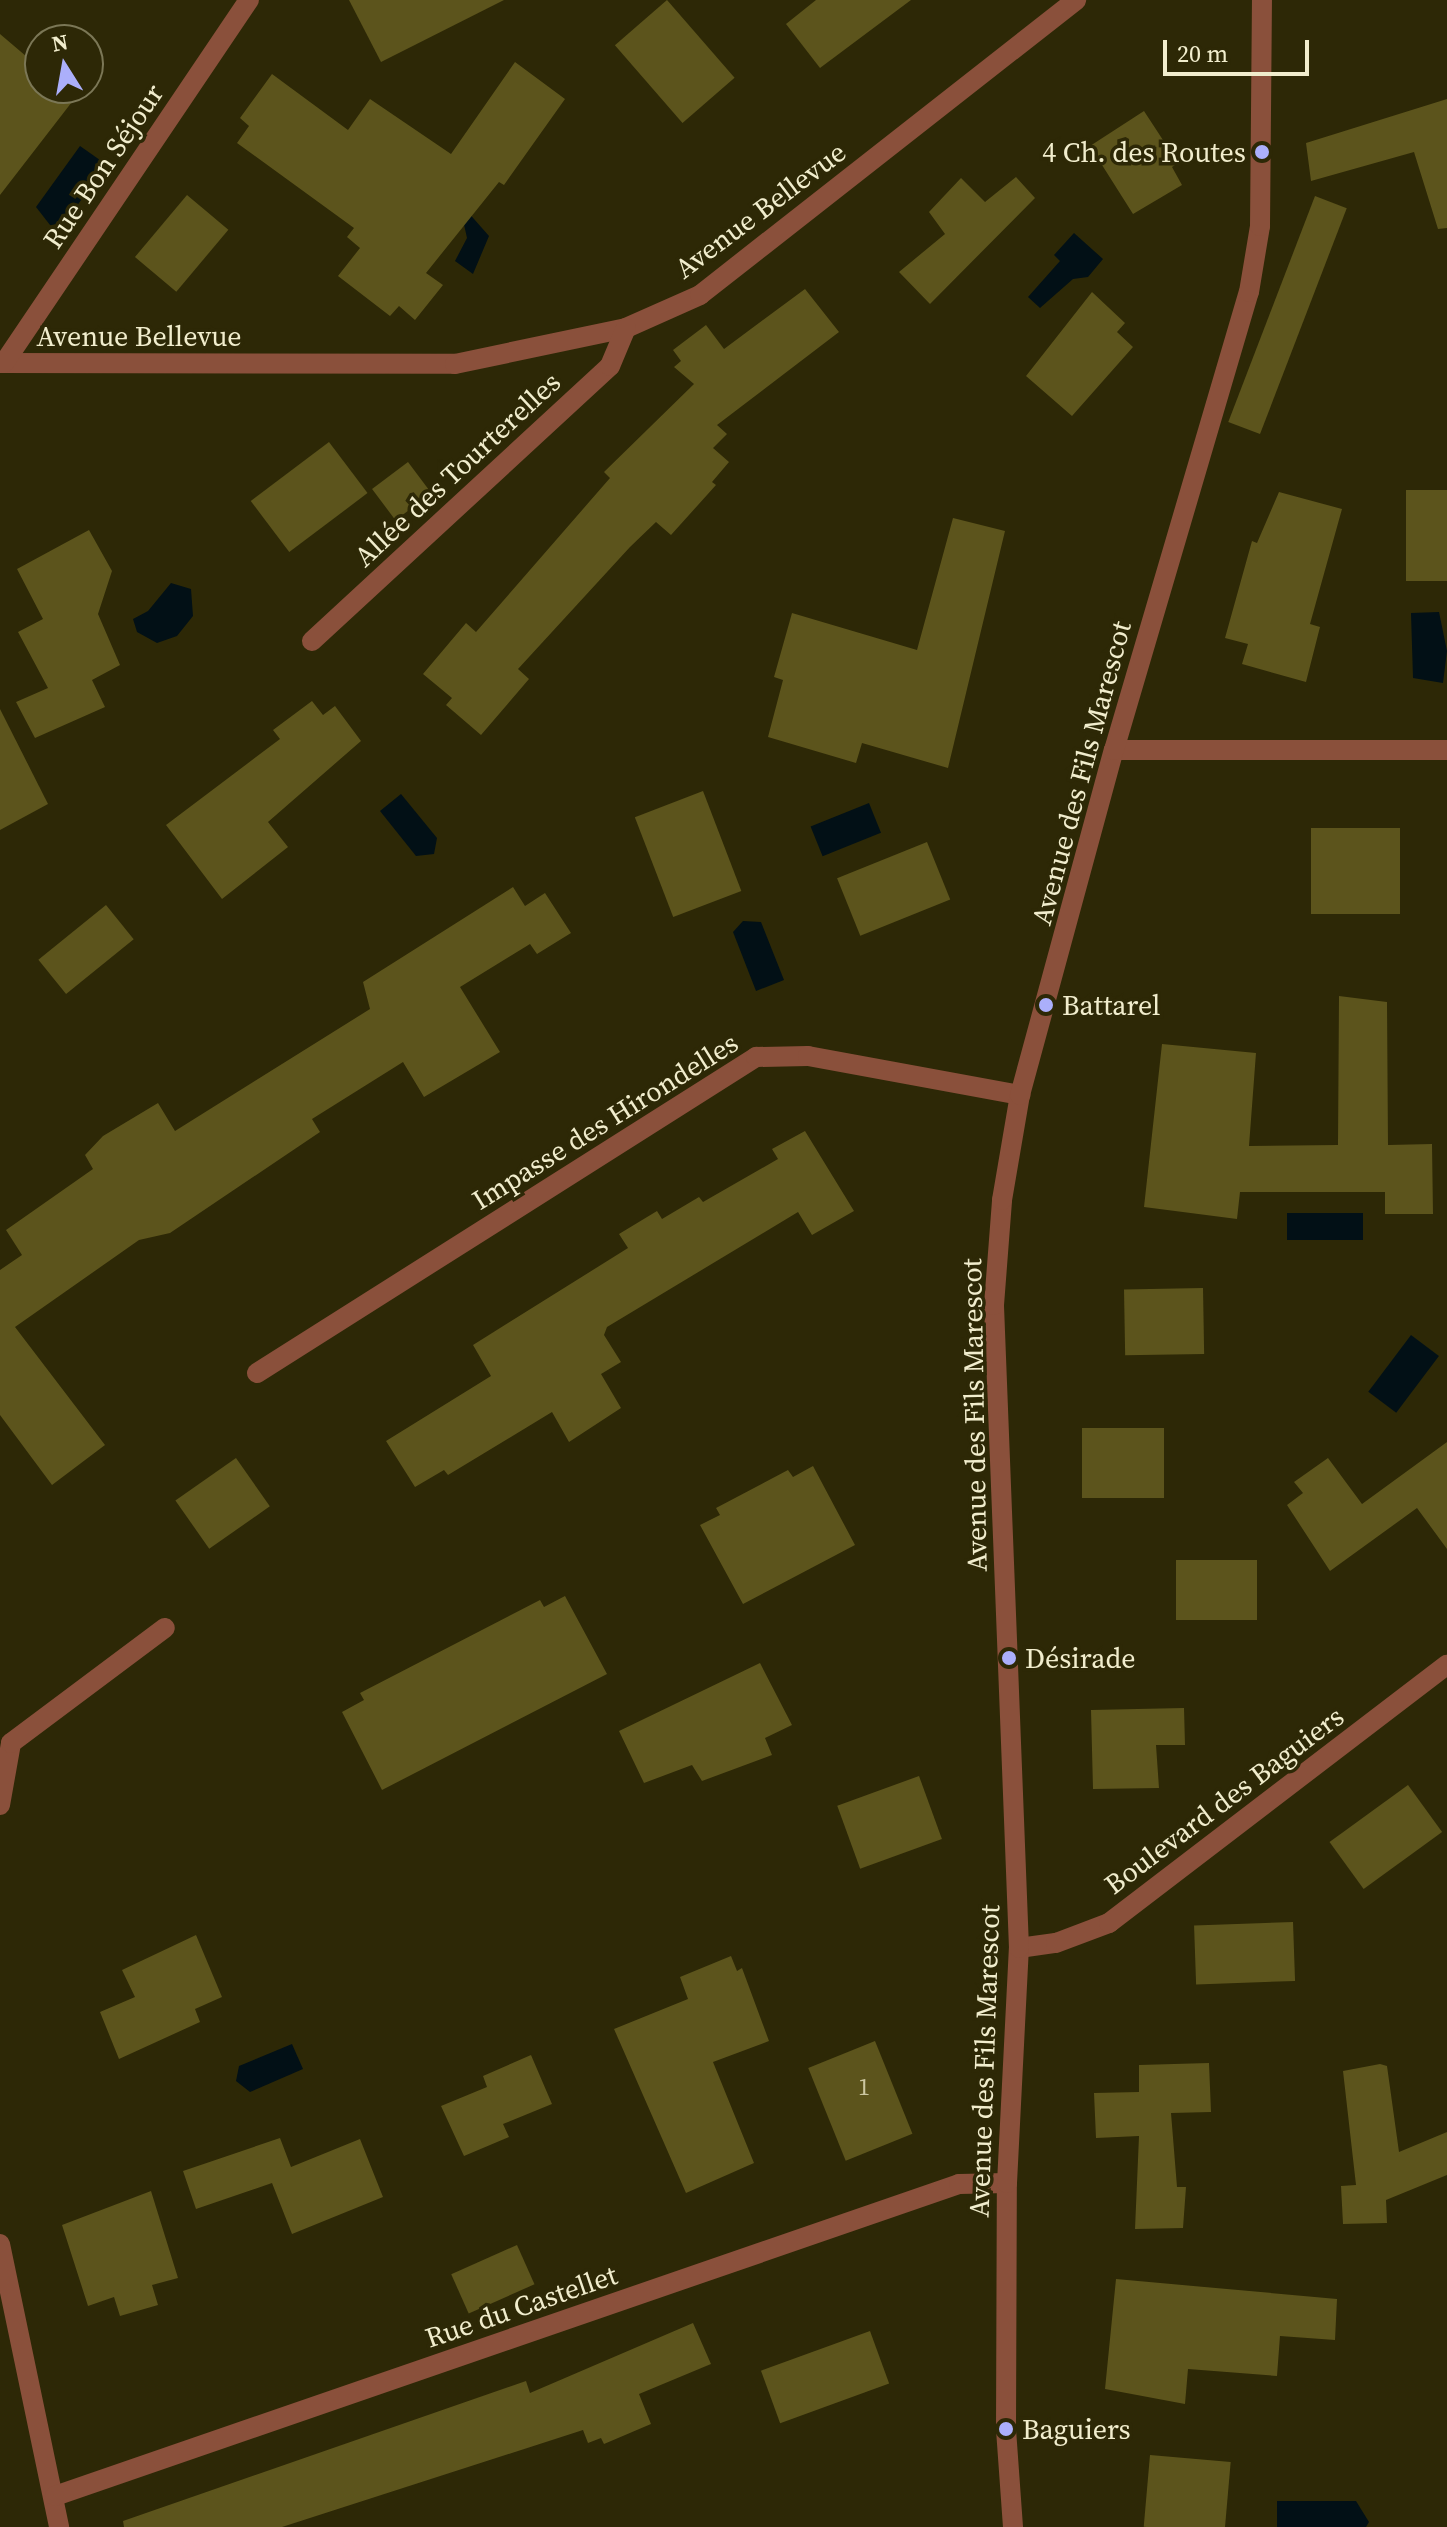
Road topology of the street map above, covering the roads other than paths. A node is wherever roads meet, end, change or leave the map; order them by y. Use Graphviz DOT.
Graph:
graph roads {
  1 [pos="249,0"];
  2 [pos="1076,0"];
  3 [pos="1262,0"];
  4 [pos="626,328"];
  5 [pos="2,363"];
  6 [pos="312,641"];
  7 [pos="1114,750"];
  8 [pos="1447,750"];
  9 [pos="1020,1095"];
  10 [pos="257,1373"];
  11 [pos="165,1628"];
  12 [pos="1447,1665"];
  13 [pos="0,1805"];
  14 [pos="1019,1948"];
  15 [pos="1007,2183"];
  16 [pos="0,2244"];
  17 [pos="55,2496"];
  18 [pos="59,2527"];
  19 [pos="1013,2527"];
  1 -- 5 [label="street, Rue Bon Séjour"];
  2 -- 4 [label="street, Avenue Bellevue"];
  3 -- 7 [label="street, Avenue des Fils Marescot"];
  4 -- 5 [label="street, Avenue Bellevue"];
  4 -- 6 [label="street, Allée des Tourterelles"];
  7 -- 8 [label="street"];
  7 -- 9 [label="street, Avenue des Fils Marescot"];
  9 -- 10 [label="street, Impasse des Hirondelles"];
  9 -- 14 [label="street, Avenue des Fils Marescot"];
  11 -- 13 [label="street"];
  12 -- 14 [label="street, Boulevard des Baguiers"];
  14 -- 15 [label="street, Avenue des Fils Marescot"];
  15 -- 17 [label="street, Rue du Castellet"];
  15 -- 19 [label="street, Avenue des Fils Marescot"];
  16 -- 17 [label="street"];
  17 -- 18 [label="street"];
}
